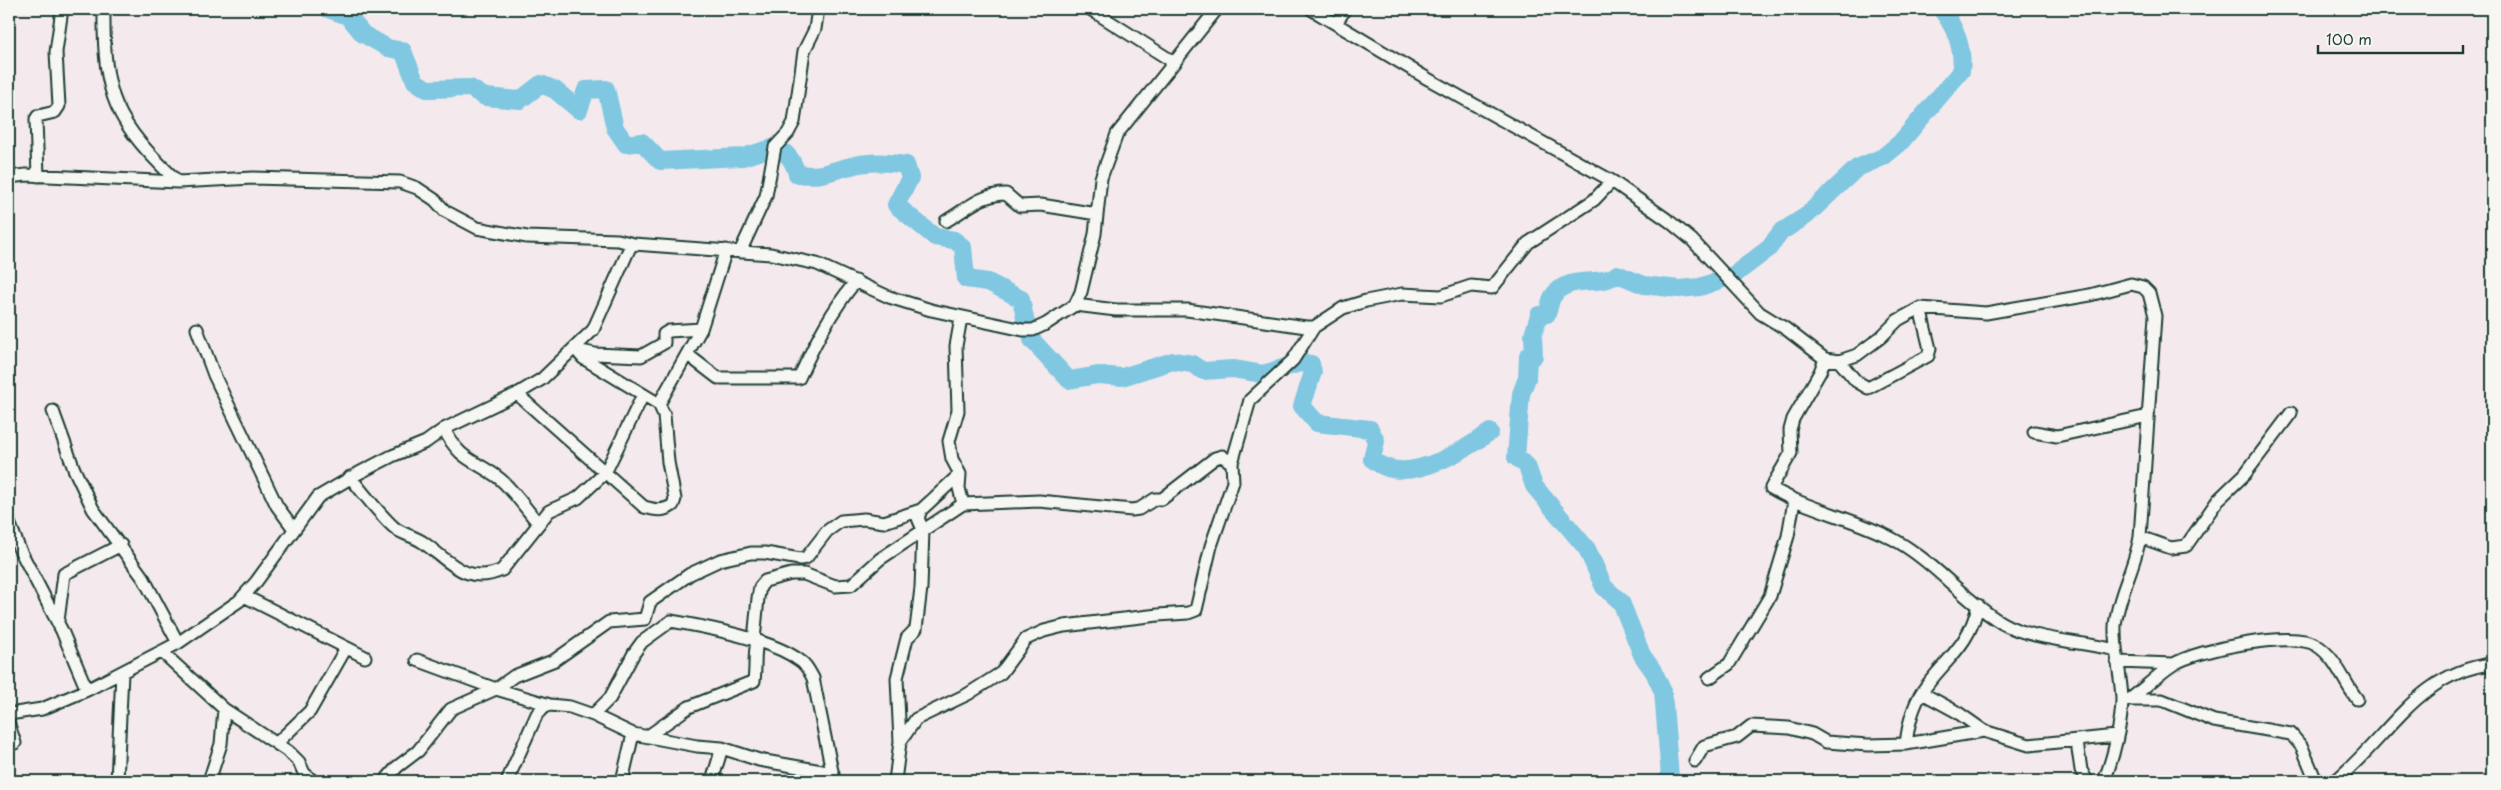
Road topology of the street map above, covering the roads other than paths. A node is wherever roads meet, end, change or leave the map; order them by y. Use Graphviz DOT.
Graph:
graph roads {
  1 [pos="62,9"];
  2 [pos="104,9"];
  3 [pos="818,9"];
  4 [pos="1090,9"];
  5 [pos="1217,9"];
  6 [pos="1311,9"];
  7 [pos="1345,9"];
  8 [pos="1336,24"];
  9 [pos="1175,63"];
  10 [pos="38,176"];
  11 [pos="9,178"];
  12 [pos="1612,181"];
  13 [pos="178,182"];
  14 [pos="1097,214"];
  15 [pos="946,221"];
  16 [pos="634,244"];
  17 [pos="726,250"];
  18 [pos="740,252"];
  19 [pos="856,281"];
  20 [pos="1075,305"];
  21 [pos="1920,308"];
  22 [pos="961,318"];
  23 [pos="1314,327"];
  24 [pos="198,329"];
  25 [pos="701,329"];
  26 [pos="576,349"];
  27 [pos="688,355"];
  28 [pos="1825,358"];
  29 [pos="1839,361"];
  30 [pos="517,394"];
  31 [pos="642,395"];
  32 [pos="659,404"];
  33 [pos="53,411"];
  34 [pos="2291,413"];
  35 [pos="2148,416"];
  36 [pos="444,429"];
  37 [pos="2034,432"];
  38 [pos="1232,463"];
  39 [pos="605,473"];
  40 [pos="960,474"];
  41 [pos="350,477"];
  42 [pos="1794,502"];
  43 [pos="963,504"];
  44 [pos="921,510"];
  45 [pos="9,522"];
  46 [pos="538,523"];
  47 [pos="294,528"];
  48 [pos="923,530"];
  49 [pos="2140,537"];
  50 [pos="120,545"];
  51 [pos="244,596"];
  52 [pos="1978,605"];
  53 [pos="58,623"];
  54 [pos="756,640"];
  55 [pos="178,643"];
  56 [pos="346,648"];
  57 [pos="2116,650"];
  58 [pos="162,652"];
  59 [pos="365,657"];
  60 [pos="418,660"];
  61 [pos="2117,662"];
  62 [pos="2174,664"];
  63 [pos="2492,664"];
  64 [pos="122,673"];
  65 [pos="1709,678"];
  66 [pos="496,689"];
  67 [pos="87,690"];
  68 [pos="1922,693"];
  69 [pos="2357,699"];
  70 [pos="2125,700"];
  71 [pos="550,705"];
  72 [pos="224,709"];
  73 [pos="9,714"];
  74 [pos="593,715"];
  75 [pos="9,725"];
  76 [pos="1984,731"];
  77 [pos="633,734"];
  78 [pos="648,736"];
  79 [pos="2116,736"];
  80 [pos="14,742"];
  81 [pos="900,742"];
  82 [pos="2077,742"];
  83 [pos="278,744"];
  84 [pos="1906,744"];
  85 [pos="722,748"];
  86 [pos="1695,761"];
  87 [pos="833,777"];
  88 [pos="118,781"];
  89 [pos="209,781"];
  90 [pos="313,781"];
  91 [pos="385,781"];
  92 [pos="506,781"];
  93 [pos="622,781"];
  94 [pos="712,781"];
  95 [pos="895,781"];
  96 [pos="2087,781"];
  97 [pos="2104,781"];
  98 [pos="2316,781"];
  99 [pos="2334,781"];
  1 -- 10 [label="street"];
  2 -- 13 [label="street"];
  3 -- 18 [label="street"];
  4 -- 9 [label="street"];
  5 -- 9 [label="street"];
  6 -- 8 [label="street"];
  7 -- 8 [label="street"];
  8 -- 12 [label="street"];
  9 -- 14 [label="street"];
  10 -- 11 [label="street"];
  10 -- 13 [label="street"];
  12 -- 23 [label="street"];
  12 -- 28 [label="street"];
  13 -- 16 [label="street"];
  14 -- 15 [label="street"];
  14 -- 20 [label="street"];
  16 -- 17 [label="street"];
  16 -- 26 [label="street"];
  17 -- 18 [label="street"];
  17 -- 25 [label="street"];
  18 -- 19 [label="street"];
  19 -- 22 [label="street"];
  19 -- 27 [label="street"];
  20 -- 22 [label="street"];
  20 -- 23 [label="street"];
  21 -- 29 [label="street"];
  21 -- 29 [label="street"];
  21 -- 35 [label="street"];
  22 -- 40 [label="street"];
  23 -- 38 [label="street"];
  24 -- 47 [label="street"];
  25 -- 26 [label="street"];
  25 -- 27 [label="street"];
  26 -- 30 [label="street"];
  26 -- 31 [label="street"];
  27 -- 32 [label="street"];
  28 -- 29 [label="street"];
  28 -- 42 [label="street"];
  30 -- 36 [label="street"];
  30 -- 39 [label="street"];
  31 -- 32 [label="street"];
  31 -- 39 [label="street"];
  32 -- 39 [label="street"];
  33 -- 50 [label="street"];
  34 -- 49 [label="street"];
  35 -- 37 [label="street"];
  35 -- 49 [label="street"];
  36 -- 41 [label="street"];
  36 -- 46 [label="street"];
  38 -- 43 [label="street"];
  38 -- 81 [label="street"];
  39 -- 46 [label="street"];
  40 -- 43 [label="street"];
  40 -- 44 [label="street"];
  41 -- 46 [label="street"];
  41 -- 47 [label="street"];
  42 -- 52 [label="street"];
  42 -- 65 [label="street"];
  43 -- 48 [label="street"];
  44 -- 48 [label="street"];
  44 -- 66 [label="street"];
  45 -- 53 [label="street"];
  47 -- 51 [label="street"];
  48 -- 54 [label="street"];
  48 -- 81 [label="street"];
  49 -- 57 [label="street"];
  50 -- 53 [label="street"];
  50 -- 55 [label="street"];
  51 -- 55 [label="street"];
  51 -- 56 [label="street"];
  52 -- 57 [label="street"];
  52 -- 68 [label="street"];
  53 -- 67 [label="street"];
  54 -- 74 [label="street"];
  54 -- 78 [label="street"];
  54 -- 87 [label="street"];
  55 -- 58 [label="street"];
  56 -- 59 [label="street"];
  56 -- 83 [label="street"];
  57 -- 61 [label="street"];
  58 -- 64 [label="street"];
  58 -- 72 [label="street"];
  60 -- 66 [label="street"];
  61 -- 62 [label="street"];
  61 -- 70 [label="street"];
  62 -- 69 [label="street"];
  62 -- 70 [label="street"];
  63 -- 99 [label="street"];
  64 -- 67 [label="street"];
  64 -- 88 [label="street"];
  66 -- 71 [label="street"];
  66 -- 91 [label="street"];
  67 -- 73 [label="street"];
  68 -- 76 [label="street"];
  68 -- 84 [label="street"];
  70 -- 79 [label="street"];
  70 -- 98 [label="street"];
  71 -- 74 [label="street"];
  71 -- 92 [label="street"];
  72 -- 83 [label="street"];
  72 -- 89 [label="street"];
  74 -- 77 [label="street"];
  75 -- 80 [label="street"];
  76 -- 82 [label="street"];
  76 -- 84 [label="street"];
  77 -- 78 [label="street"];
  77 -- 93 [label="street"];
  78 -- 85 [label="street"];
  79 -- 82 [label="street"];
  79 -- 97 [label="street"];
  81 -- 95 [label="street"];
  82 -- 96 [label="street"];
  83 -- 90 [label="street"];
  84 -- 86 [label="street"];
  85 -- 87 [label="street"];
  85 -- 94 [label="street"];
}
